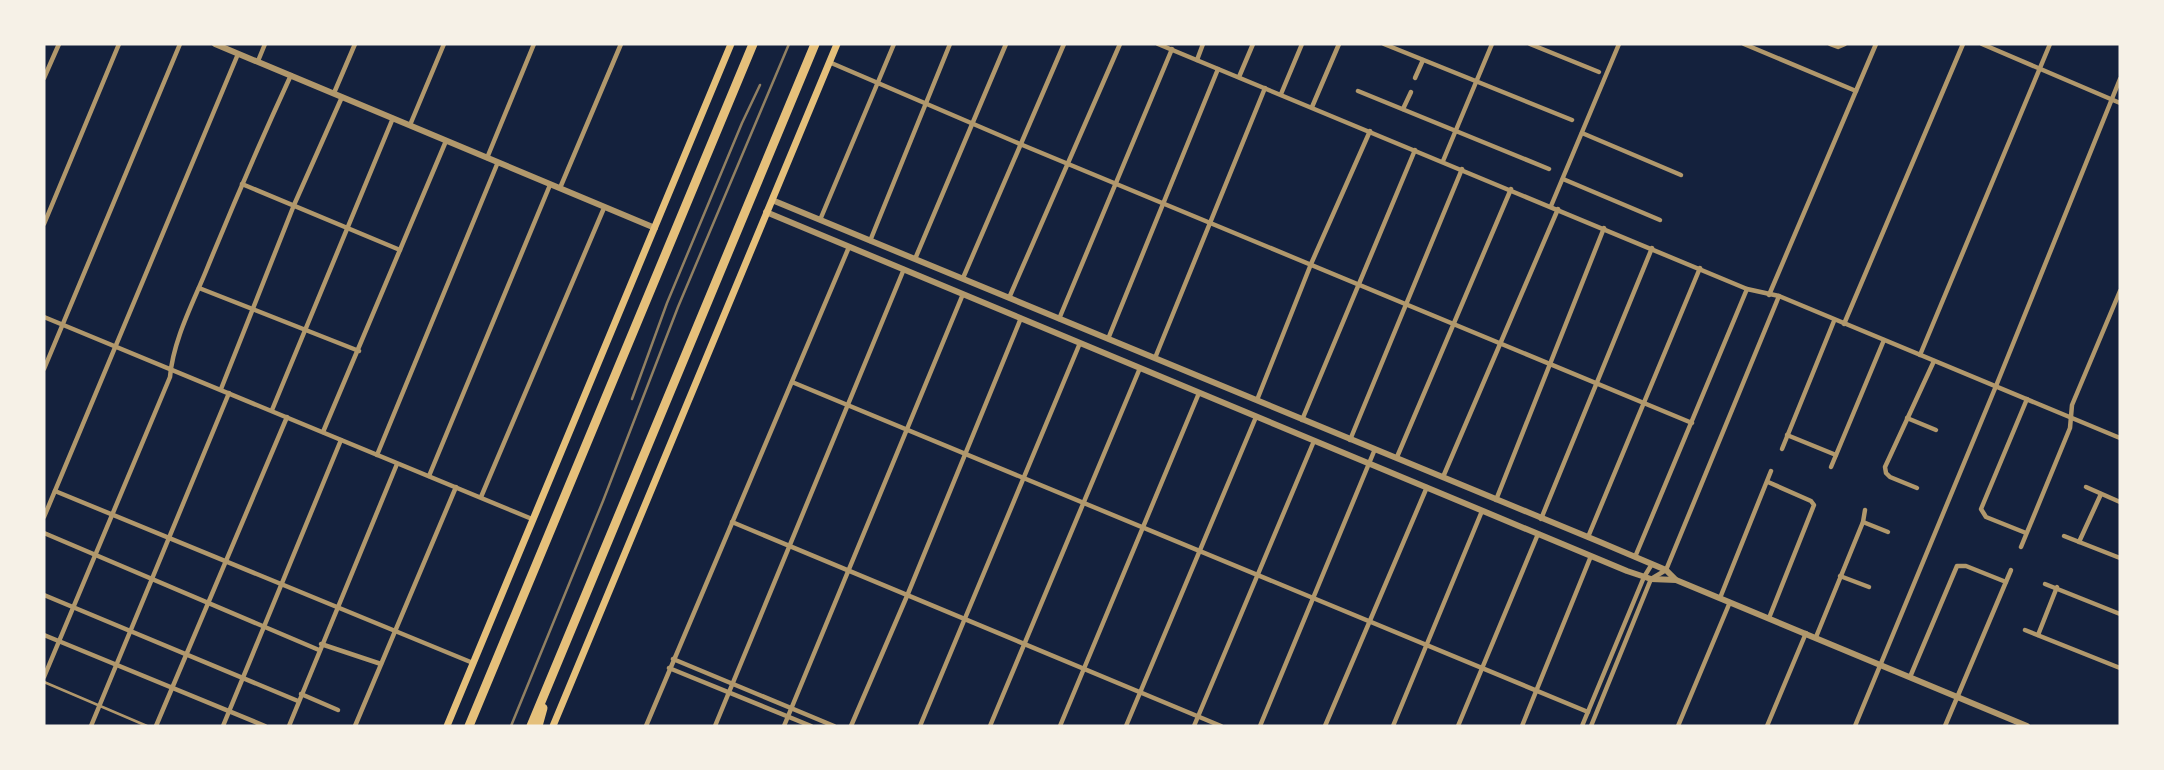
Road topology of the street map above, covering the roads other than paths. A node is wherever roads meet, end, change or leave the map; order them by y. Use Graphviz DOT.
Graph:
graph roads {
  1 [pos="59,44"];
  2 [pos="120,44"];
  3 [pos="180,44"];
  4 [pos="215,44"];
  5 [pos="265,44"];
  6 [pos="355,44"];
  7 [pos="444,44"];
  8 [pos="534,44"];
  9 [pos="621,44"];
  10 [pos="731,44"];
  11 [pos="753,44"];
  12 [pos="815,44"];
  13 [pos="837,44"];
  14 [pos="894,44"];
  15 [pos="950,44"];
  16 [pos="1006,44"];
  17 [pos="1064,44"];
  18 [pos="1120,44"];
  19 [pos="1158,44"];
  20 [pos="1203,44"];
  21 [pos="1253,44"];
  22 [pos="1302,44"];
  23 [pos="1339,44"];
  24 [pos="1384,44"];
  25 [pos="1492,44"];
  26 [pos="1530,44"];
  27 [pos="1619,44"];
  28 [pos="1744,44"];
  29 [pos="1830,44"];
  30 [pos="1845,44"];
  31 [pos="1876,44"];
  32 [pos="1963,44"];
  33 [pos="1982,44"];
  34 [pos="2050,44"];
  35 [pos="1988,45"];
  36 [pos="1172,49"];
  37 [pos="238,53"];
  38 [pos="1197,60"];
  39 [pos="1423,60"];
  40 [pos="258,61"];
  41 [pos="830,62"];
  42 [pos="1218,69"];
  43 [pos="2040,69"];
  44 [pos="1599,72"];
  45 [pos="291,74"];
  46 [pos="1239,77"];
  47 [pos="44,78"];
  48 [pos="1415,78"];
  49 [pos="2120,79"];
  50 [pos="1476,82"];
  51 [pos="878,83"];
  52 [pos="1265,88"];
  53 [pos="1358,91"];
  54 [pos="1856,91"];
  55 [pos="1411,92"];
  56 [pos="334,93"];
  57 [pos="1281,94"];
  58 [pos="342,97"];
  59 [pos="2112,99"];
  60 [pos="2120,103"];
  61 [pos="927,104"];
  62 [pos="1312,107"];
  63 [pos="1404,109"];
  64 [pos="393,118"];
  65 [pos="1572,120"];
  66 [pos="973,124"];
  67 [pos="410,125"];
  68 [pos="1370,131"];
  69 [pos="1455,131"];
  70 [pos="1582,132"];
  71 [pos="446,141"];
  72 [pos="1020,144"];
  73 [pos="1415,149"];
  74 [pos="487,158"];
  75 [pos="1443,161"];
  76 [pos="498,162"];
  77 [pos="1068,163"];
  78 [pos="1462,169"];
  79 [pos="1549,169"];
  80 [pos="1681,175"];
  81 [pos="1563,179"];
  82 [pos="1115,183"];
  83 [pos="242,184"];
  84 [pos="550,185"];
  85 [pos="560,189"];
  86 [pos="1511,189"];
  87 [pos="772,200"];
  88 [pos="1162,202"];
  89 [pos="295,205"];
  90 [pos="1551,206"];
  91 [pos="604,208"];
  92 [pos="1558,209"];
  93 [pos="766,212"];
  94 [pos="820,220"];
  95 [pos="1660,220"];
  96 [pos="1209,221"];
  97 [pos="44,224"];
  98 [pos="348,228"];
  99 [pos="655,228"];
  100 [pos="1604,228"];
  101 [pos="870,241"];
  102 [pos="850,246"];
  103 [pos="1652,248"];
  104 [pos="400,250"];
  105 [pos="915,259"];
  106 [pos="1311,264"];
  107 [pos="1700,268"];
  108 [pos="904,269"];
  109 [pos="963,278"];
  110 [pos="1359,284"];
  111 [pos="199,288"];
  112 [pos="1747,289"];
  113 [pos="2120,291"];
  114 [pos="963,294"];
  115 [pos="1769,295"];
  116 [pos="1779,296"];
  117 [pos="1009,298"];
  118 [pos="1406,303"];
  119 [pos="253,309"];
  120 [pos="44,317"];
  121 [pos="1021,318"];
  122 [pos="1059,319"];
  123 [pos="1834,321"];
  124 [pos="1453,323"];
  125 [pos="1844,324"];
  126 [pos="62,325"];
  127 [pos="307,331"];
  128 [pos="1108,340"];
  129 [pos="1884,340"];
  130 [pos="1080,343"];
  131 [pos="1501,343"];
  132 [pos="115,347"];
  133 [pos="359,351"];
  134 [pos="1920,355"];
  135 [pos="1155,358"];
  136 [pos="1934,361"];
  137 [pos="1549,363"];
  138 [pos="1140,368"];
  139 [pos="44,369"];
  140 [pos="170,369"];
  141 [pos="792,382"];
  142 [pos="1597,383"];
  143 [pos="1996,386"];
  144 [pos="221,389"];
  145 [pos="229,393"];
  146 [pos="1199,393"];
  147 [pos="2027,399"];
  148 [pos="1257,400"];
  149 [pos="1645,403"];
  150 [pos="847,405"];
  151 [pos="272,410"];
  152 [pos="2070,416"];
  153 [pos="287,417"];
  154 [pos="1256,417"];
  155 [pos="1907,418"];
  156 [pos="1302,420"];
  157 [pos="1692,423"];
  158 [pos="907,429"];
  159 [pos="1936,430"];
  160 [pos="323,432"];
  161 [pos="1787,435"];
  162 [pos="2120,438"];
  163 [pos="341,440"];
  164 [pos="1350,440"];
  165 [pos="1314,441"];
  166 [pos="1375,449"];
  167 [pos="1782,449"];
  168 [pos="966,453"];
  169 [pos="377,455"];
  170 [pos="1836,455"];
  171 [pos="1396,457"];
  172 [pos="1368,463"];
  173 [pos="397,464"];
  174 [pos="1831,467"];
  175 [pos="1771,471"];
  176 [pos="429,476"];
  177 [pos="1443,477"];
  178 [pos="1025,478"];
  179 [pos="1768,482"];
  180 [pos="456,487"];
  181 [pos="1427,487"];
  182 [pos="2087,487"];
  183 [pos="1917,488"];
  184 [pos="55,491"];
  185 [pos="2101,495"];
  186 [pos="481,497"];
  187 [pos="1496,500"];
  188 [pos="2120,502"];
  189 [pos="1084,503"];
  190 [pos="1483,510"];
  191 [pos="1865,510"];
  192 [pos="111,514"];
  193 [pos="44,517"];
  194 [pos="532,519"];
  195 [pos="1541,519"];
  196 [pos="732,522"];
  197 [pos="1863,522"];
  198 [pos="1144,527"];
  199 [pos="1888,532"];
  200 [pos="44,533"];
  201 [pos="2026,533"];
  202 [pos="1538,534"];
  203 [pos="2064,536"];
  204 [pos="1588,537"];
  205 [pos="170,538"];
  206 [pos="2079,542"];
  207 [pos="790,547"];
  208 [pos="2021,547"];
  209 [pos="1199,551"];
  210 [pos="94,554"];
  211 [pos="1591,556"];
  212 [pos="1635,557"];
  213 [pos="2120,558"];
  214 [pos="226,561"];
  215 [pos="1652,564"];
  216 [pos="1666,570"];
  217 [pos="2011,570"];
  218 [pos="850,572"];
  219 [pos="1257,575"];
  220 [pos="1840,576"];
  221 [pos="151,578"];
  222 [pos="1648,578"];
  223 [pos="1676,580"];
  224 [pos="2007,582"];
  225 [pos="282,583"];
  226 [pos="2045,584"];
  227 [pos="1869,587"];
  228 [pos="2057,587"];
  229 [pos="44,595"];
  230 [pos="907,596"];
  231 [pos="1313,597"];
  232 [pos="1720,598"];
  233 [pos="209,602"];
  234 [pos="1730,602"];
  235 [pos="72,607"];
  236 [pos="338,607"];
  237 [pos="2120,614"];
  238 [pos="1769,618"];
  239 [pos="966,620"];
  240 [pos="1369,621"];
  241 [pos="264,626"];
  242 [pos="2025,630"];
  243 [pos="394,631"];
  244 [pos="128,632"];
  245 [pos="1806,632"];
  246 [pos="44,635"];
  247 [pos="2038,635"];
  248 [pos="1816,637"];
  249 [pos="58,641"];
  250 [pos="1025,644"];
  251 [pos="1427,645"];
  252 [pos="320,647"];
  253 [pos="186,656"];
  254 [pos="673,659"];
  255 [pos="474,663"];
  256 [pos="1881,663"];
  257 [pos="381,664"];
  258 [pos="117,665"];
  259 [pos="669,668"];
  260 [pos="2120,668"];
  261 [pos="1084,669"];
  262 [pos="1483,669"];
  263 [pos="552,673"];
  264 [pos="1910,677"];
  265 [pos="243,678"];
  266 [pos="44,679"];
  267 [pos="732,682"];
  268 [pos="172,688"];
  269 [pos="1537,690"];
  270 [pos="729,691"];
  271 [pos="1140,692"];
  272 [pos="301,694"];
  273 [pos="1957,697"];
  274 [pos="298,701"];
  275 [pos="99,706"];
  276 [pos="792,708"];
  277 [pos="338,710"];
  278 [pos="230,711"];
  279 [pos="1588,712"];
  280 [pos="788,716"];
  281 [pos="1198,717"];
  282 [pos="91,726"];
  283 [pos="147,726"];
  284 [pos="156,726"];
  285 [pos="223,726"];
  286 [pos="265,726"];
  287 [pos="289,726"];
  288 [pos="355,726"];
  289 [pos="447,726"];
  290 [pos="469,726"];
  291 [pos="531,726"];
  292 [pos="538,726"];
  293 [pos="553,726"];
  294 [pos="646,726"];
  295 [pos="715,726"];
  296 [pos="784,726"];
  297 [pos="811,726"];
  298 [pos="834,726"];
  299 [pos="851,726"];
  300 [pos="920,726"];
  301 [pos="990,726"];
  302 [pos="1060,726"];
  303 [pos="1126,726"];
  304 [pos="1194,726"];
  305 [pos="1222,726"];
  306 [pos="1260,726"];
  307 [pos="1325,726"];
  308 [pos="1393,726"];
  309 [pos="1458,726"];
  310 [pos="1522,726"];
  311 [pos="1583,726"];
  312 [pos="1591,726"];
  313 [pos="1678,726"];
  314 [pos="1767,726"];
  315 [pos="1855,726"];
  316 [pos="1945,726"];
  317 [pos="2027,726"];
  1 -- 47 [label="street"];
  2 -- 97 [label="street"];
  3 -- 126 [label="street"];
  4 -- 37 [label="street"];
  5 -- 40 [label="street"];
  6 -- 56 [label="street"];
  7 -- 67 [label="street"];
  8 -- 74 [label="street"];
  9 -- 85 [label="street"];
  10 -- 99 [label="main road"];
  11 -- 290 [label="highway"];
  12 -- 263 [label="highway"];
  13 -- 41 [label="main road"];
  14 -- 51 [label="street"];
  15 -- 61 [label="street"];
  16 -- 66 [label="street"];
  17 -- 72 [label="street"];
  18 -- 77 [label="street"];
  19 -- 36 [label="street"];
  20 -- 38 [label="street"];
  21 -- 46 [label="street"];
  22 -- 57 [label="street"];
  23 -- 62 [label="street"];
  24 -- 39 [label="street"];
  25 -- 50 [label="street"];
  26 -- 44 [label="street"];
  27 -- 70 [label="street"];
  28 -- 54 [label="street"];
  29 -- 30 [label="street"];
  31 -- 54 [label="street"];
  32 -- 125 [label="street"];
  33 -- 35 [label="street"];
  34 -- 43 [label="street"];
  35 -- 43 [label="street"];
  36 -- 38 [label="street"];
  36 -- 82 [label="street"];
  37 -- 40 [label="street"];
  37 -- 132 [label="street"];
  38 -- 42 [label="street"];
  39 -- 48 [label="street"];
  39 -- 50 [label="street"];
  40 -- 45 [label="street"];
  41 -- 51 [label="street"];
  41 -- 87 [label="main road"];
  42 -- 46 [label="street"];
  42 -- 88 [label="street"];
  43 -- 59 [label="street"];
  43 -- 134 [label="street"];
  45 -- 56 [label="street"];
  45 -- 83 [label="street"];
  46 -- 52 [label="street"];
  49 -- 59 [label="street"];
  50 -- 65 [label="street"];
  50 -- 69 [label="street"];
  51 -- 61 [label="street"];
  51 -- 94 [label="street"];
  52 -- 57 [label="street"];
  52 -- 96 [label="street"];
  53 -- 63 [label="street"];
  54 -- 115 [label="street"];
  55 -- 63 [label="street"];
  56 -- 58 [label="street"];
  57 -- 62 [label="street"];
  58 -- 64 [label="street"];
  58 -- 89 [label="street"];
  59 -- 60 [label="street"];
  59 -- 143 [label="street"];
  61 -- 66 [label="street"];
  61 -- 101 [label="street"];
  62 -- 68 [label="street"];
  63 -- 69 [label="street"];
  64 -- 67 [label="street"];
  64 -- 98 [label="street"];
  66 -- 72 [label="street"];
  66 -- 105 [label="street"];
  67 -- 71 [label="street"];
  68 -- 73 [label="street"];
  68 -- 106 [label="street"];
  69 -- 75 [label="street"];
  69 -- 79 [label="street"];
  70 -- 80 [label="street"];
  70 -- 81 [label="street"];
  71 -- 74 [label="street"];
  71 -- 104 [label="street"];
  72 -- 77 [label="street"];
  72 -- 109 [label="street"];
  73 -- 75 [label="street"];
  73 -- 110 [label="street"];
  74 -- 76 [label="street"];
  75 -- 78 [label="street"];
  76 -- 84 [label="street"];
  76 -- 169 [label="street"];
  77 -- 82 [label="street"];
  77 -- 117 [label="street"];
  78 -- 86 [label="street"];
  78 -- 118 [label="street"];
  81 -- 90 [label="street"];
  81 -- 95 [label="street"];
  82 -- 88 [label="street"];
  82 -- 122 [label="street"];
  83 -- 89 [label="street"];
  83 -- 111 [label="street"];
  84 -- 85 [label="street"];
  84 -- 176 [label="street"];
  85 -- 91 [label="street"];
  86 -- 90 [label="street"];
  86 -- 124 [label="street"];
  87 -- 93 [label="main road"];
  87 -- 94 [label="street"];
  88 -- 96 [label="street"];
  88 -- 128 [label="street"];
  89 -- 98 [label="street"];
  89 -- 119 [label="street"];
  90 -- 92 [label="street"];
  91 -- 99 [label="street"];
  91 -- 186 [label="street"];
  92 -- 100 [label="street"];
  92 -- 131 [label="street"];
  93 -- 102 [label="street"];
  93 -- 293 [label="main road"];
  94 -- 101 [label="street"];
  96 -- 106 [label="street"];
  96 -- 135 [label="street"];
  98 -- 104 [label="street"];
  98 -- 127 [label="street"];
  99 -- 194 [label="main road"];
  100 -- 103 [label="street"];
  100 -- 137 [label="street"];
  101 -- 105 [label="street"];
  102 -- 108 [label="street"];
  102 -- 141 [label="street"];
  103 -- 107 [label="street"];
  103 -- 142 [label="street"];
  104 -- 133 [label="street"];
  105 -- 109 [label="street"];
  106 -- 110 [label="street"];
  106 -- 148 [label="street"];
  107 -- 112 [label="street"];
  107 -- 149 [label="street"];
  108 -- 114 [label="street"];
  108 -- 150 [label="street"];
  109 -- 117 [label="street"];
  110 -- 118 [label="street"];
  110 -- 156 [label="street"];
  111 -- 119 [label="street"];
  111 -- 140 [label="street"];
  112 -- 115 [label="street"];
  112 -- 157 [label="street"];
  113 -- 152 [label="street"];
  114 -- 121 [label="street"];
  114 -- 158 [label="street"];
  115 -- 116 [label="street"];
  116 -- 123 [label="street"];
  116 -- 216 [label="street"];
  117 -- 122 [label="street"];
  118 -- 124 [label="street"];
  118 -- 164 [label="street"];
  119 -- 127 [label="street"];
  119 -- 144 [label="street"];
  120 -- 126 [label="street"];
  121 -- 130 [label="street"];
  121 -- 168 [label="street"];
  122 -- 128 [label="street"];
  123 -- 125 [label="street"];
  123 -- 161 [label="street"];
  124 -- 131 [label="street"];
  124 -- 171 [label="street"];
  125 -- 129 [label="street"];
  126 -- 132 [label="street"];
  126 -- 139 [label="street"];
  127 -- 133 [label="street"];
  127 -- 151 [label="street"];
  128 -- 135 [label="street"];
  129 -- 134 [label="street"];
  129 -- 170 [label="street"];
  130 -- 138 [label="street"];
  130 -- 178 [label="street"];
  131 -- 137 [label="street"];
  131 -- 177 [label="street"];
  132 -- 140 [label="street"];
  132 -- 184 [label="street"];
  133 -- 160 [label="street"];
  134 -- 136 [label="street"];
  135 -- 148 [label="street"];
  136 -- 143 [label="street"];
  136 -- 155 [label="street"];
  137 -- 142 [label="street"];
  137 -- 187 [label="street"];
  138 -- 146 [label="street"];
  138 -- 189 [label="street"];
  140 -- 144 [label="street"];
  140 -- 192 [label="street"];
  141 -- 150 [label="street"];
  141 -- 196 [label="street"];
  142 -- 149 [label="street"];
  142 -- 195 [label="street"];
  143 -- 147 [label="street"];
  143 -- 256 [label="street"];
  144 -- 145 [label="street"];
  145 -- 151 [label="street"];
  145 -- 205 [label="street"];
  146 -- 154 [label="street"];
  146 -- 198 [label="street"];
  147 -- 152 [label="street"];
  147 -- 201 [label="street"];
  148 -- 156 [label="street"];
  149 -- 157 [label="street"];
  149 -- 204 [label="street"];
  150 -- 158 [label="street"];
  150 -- 207 [label="street"];
  151 -- 153 [label="street"];
  152 -- 162 [label="street"];
  152 -- 201 [label="street"];
  153 -- 160 [label="street"];
  153 -- 214 [label="street"];
  154 -- 165 [label="street"];
  154 -- 209 [label="street"];
  155 -- 159 [label="street"];
  155 -- 183 [label="street"];
  156 -- 164 [label="street"];
  157 -- 212 [label="street"];
  158 -- 168 [label="street"];
  158 -- 218 [label="street"];
  160 -- 163 [label="street"];
  161 -- 167 [label="street"];
  161 -- 170 [label="street"];
  163 -- 169 [label="street"];
  163 -- 225 [label="street"];
  164 -- 166 [label="street"];
  165 -- 172 [label="street"];
  165 -- 219 [label="street"];
  166 -- 171 [label="street"];
  166 -- 172 [label="street"];
  168 -- 178 [label="street"];
  168 -- 230 [label="street"];
  169 -- 173 [label="street"];
  170 -- 174 [label="street"];
  171 -- 177 [label="street"];
  172 -- 181 [label="street"];
  172 -- 231 [label="street"];
  173 -- 176 [label="street"];
  173 -- 236 [label="street"];
  175 -- 179 [label="street"];
  176 -- 180 [label="street"];
  177 -- 187 [label="street"];
  178 -- 189 [label="street"];
  178 -- 239 [label="street"];
  179 -- 232 [label="street"];
  179 -- 238 [label="street"];
  180 -- 186 [label="street"];
  180 -- 243 [label="street"];
  181 -- 190 [label="street"];
  181 -- 240 [label="street"];
  182 -- 185 [label="street"];
  184 -- 192 [label="street"];
  184 -- 193 [label="street"];
  185 -- 188 [label="street"];
  185 -- 206 [label="street"];
  186 -- 194 [label="street"];
  187 -- 195 [label="street"];
  189 -- 198 [label="street"];
  189 -- 250 [label="street"];
  190 -- 202 [label="street"];
  190 -- 251 [label="street"];
  191 -- 197 [label="street"];
  192 -- 205 [label="street"];
  192 -- 210 [label="street"];
  194 -- 255 [label="main road"];
  195 -- 204 [label="street"];
  196 -- 207 [label="street"];
  196 -- 254 [label="street"];
  197 -- 199 [label="street"];
  197 -- 220 [label="street"];
  198 -- 209 [label="street"];
  198 -- 261 [label="street"];
  200 -- 210 [label="street"];
  201 -- 208 [label="street"];
  202 -- 211 [label="street"];
  202 -- 262 [label="street"];
  203 -- 206 [label="street"];
  204 -- 212 [label="street"];
  205 -- 214 [label="street"];
  205 -- 221 [label="street"];
  206 -- 213 [label="street"];
  207 -- 218 [label="street"];
  207 -- 267 [label="street"];
  209 -- 219 [label="street"];
  209 -- 271 [label="street"];
  210 -- 221 [label="street"];
  210 -- 235 [label="street"];
  211 -- 222 [label="street"];
  211 -- 269 [label="street"];
  212 -- 215 [label="street"];
  214 -- 225 [label="street"];
  214 -- 233 [label="street"];
  215 -- 216 [label="street"];
  215 -- 222 [label="street"];
  216 -- 222 [label="street"];
  216 -- 223 [label="street"];
  217 -- 224 [label="street"];
  218 -- 230 [label="street"];
  218 -- 276 [label="street"];
  219 -- 231 [label="street"];
  219 -- 281 [label="street"];
  220 -- 227 [label="street"];
  220 -- 248 [label="street"];
  221 -- 233 [label="street"];
  221 -- 244 [label="street"];
  222 -- 223 [label="street"];
  222 -- 279 [label="street"];
  222 -- 312 [label="street"];
  223 -- 232 [label="street"];
  224 -- 264 [label="street"];
  224 -- 273 [label="street"];
  225 -- 236 [label="street"];
  225 -- 241 [label="street"];
  226 -- 228 [label="street"];
  228 -- 237 [label="street"];
  228 -- 247 [label="street"];
  229 -- 235 [label="street"];
  230 -- 239 [label="street"];
  230 -- 299 [label="street"];
  231 -- 240 [label="street"];
  231 -- 306 [label="street"];
  232 -- 234 [label="street"];
  233 -- 241 [label="street"];
  233 -- 253 [label="street"];
  234 -- 238 [label="street"];
  234 -- 313 [label="street"];
  235 -- 244 [label="street"];
  235 -- 249 [label="street"];
  236 -- 243 [label="street"];
  236 -- 252 [label="street"];
  238 -- 245 [label="street"];
  239 -- 250 [label="street"];
  239 -- 300 [label="street"];
  240 -- 251 [label="street"];
  240 -- 307 [label="street"];
  241 -- 252 [label="street"];
  241 -- 265 [label="street"];
  242 -- 247 [label="street"];
  243 -- 255 [label="street"];
  243 -- 257 [label="street"];
  244 -- 253 [label="street"];
  244 -- 258 [label="street"];
  245 -- 248 [label="street"];
  245 -- 314 [label="street"];
  246 -- 249 [label="street"];
  247 -- 260 [label="street"];
  248 -- 256 [label="street"];
  249 -- 258 [label="street"];
  249 -- 266 [label="street"];
  250 -- 261 [label="street"];
  250 -- 301 [label="street"];
  251 -- 262 [label="street"];
  251 -- 308 [label="street"];
  252 -- 257 [label="street"];
  252 -- 272 [label="street"];
  253 -- 265 [label="street"];
  253 -- 268 [label="street"];
  254 -- 259 [label="street"];
  254 -- 267 [label="street"];
  255 -- 289 [label="main road"];
  256 -- 264 [label="street"];
  256 -- 315 [label="street"];
  257 -- 288 [label="street"];
  258 -- 268 [label="street"];
  258 -- 275 [label="street"];
  259 -- 270 [label="street"];
  259 -- 294 [label="street"];
  261 -- 271 [label="street"];
  261 -- 302 [label="street"];
  262 -- 269 [label="street"];
  262 -- 309 [label="street"];
  263 -- 291 [label="highway"];
  263 -- 292 [label="highway"];
  264 -- 273 [label="street"];
  265 -- 274 [label="street"];
  265 -- 278 [label="street"];
  266 -- 275 [label="lane"];
  267 -- 270 [label="street"];
  267 -- 276 [label="street"];
  268 -- 278 [label="street"];
  268 -- 284 [label="street"];
  269 -- 279 [label="street"];
  269 -- 310 [label="street"];
  270 -- 280 [label="street"];
  270 -- 295 [label="street"];
  271 -- 281 [label="street"];
  271 -- 303 [label="street"];
  272 -- 274 [label="street"];
  272 -- 277 [label="street"];
  273 -- 316 [label="street"];
  273 -- 317 [label="street"];
  274 -- 287 [label="street"];
  275 -- 282 [label="street"];
  275 -- 283 [label="lane"];
  276 -- 280 [label="street"];
  276 -- 298 [label="street"];
  278 -- 285 [label="street"];
  278 -- 286 [label="street"];
  279 -- 311 [label="street"];
  280 -- 296 [label="street"];
  280 -- 297 [label="street"];
  281 -- 304 [label="street"];
  281 -- 305 [label="street"];
}
